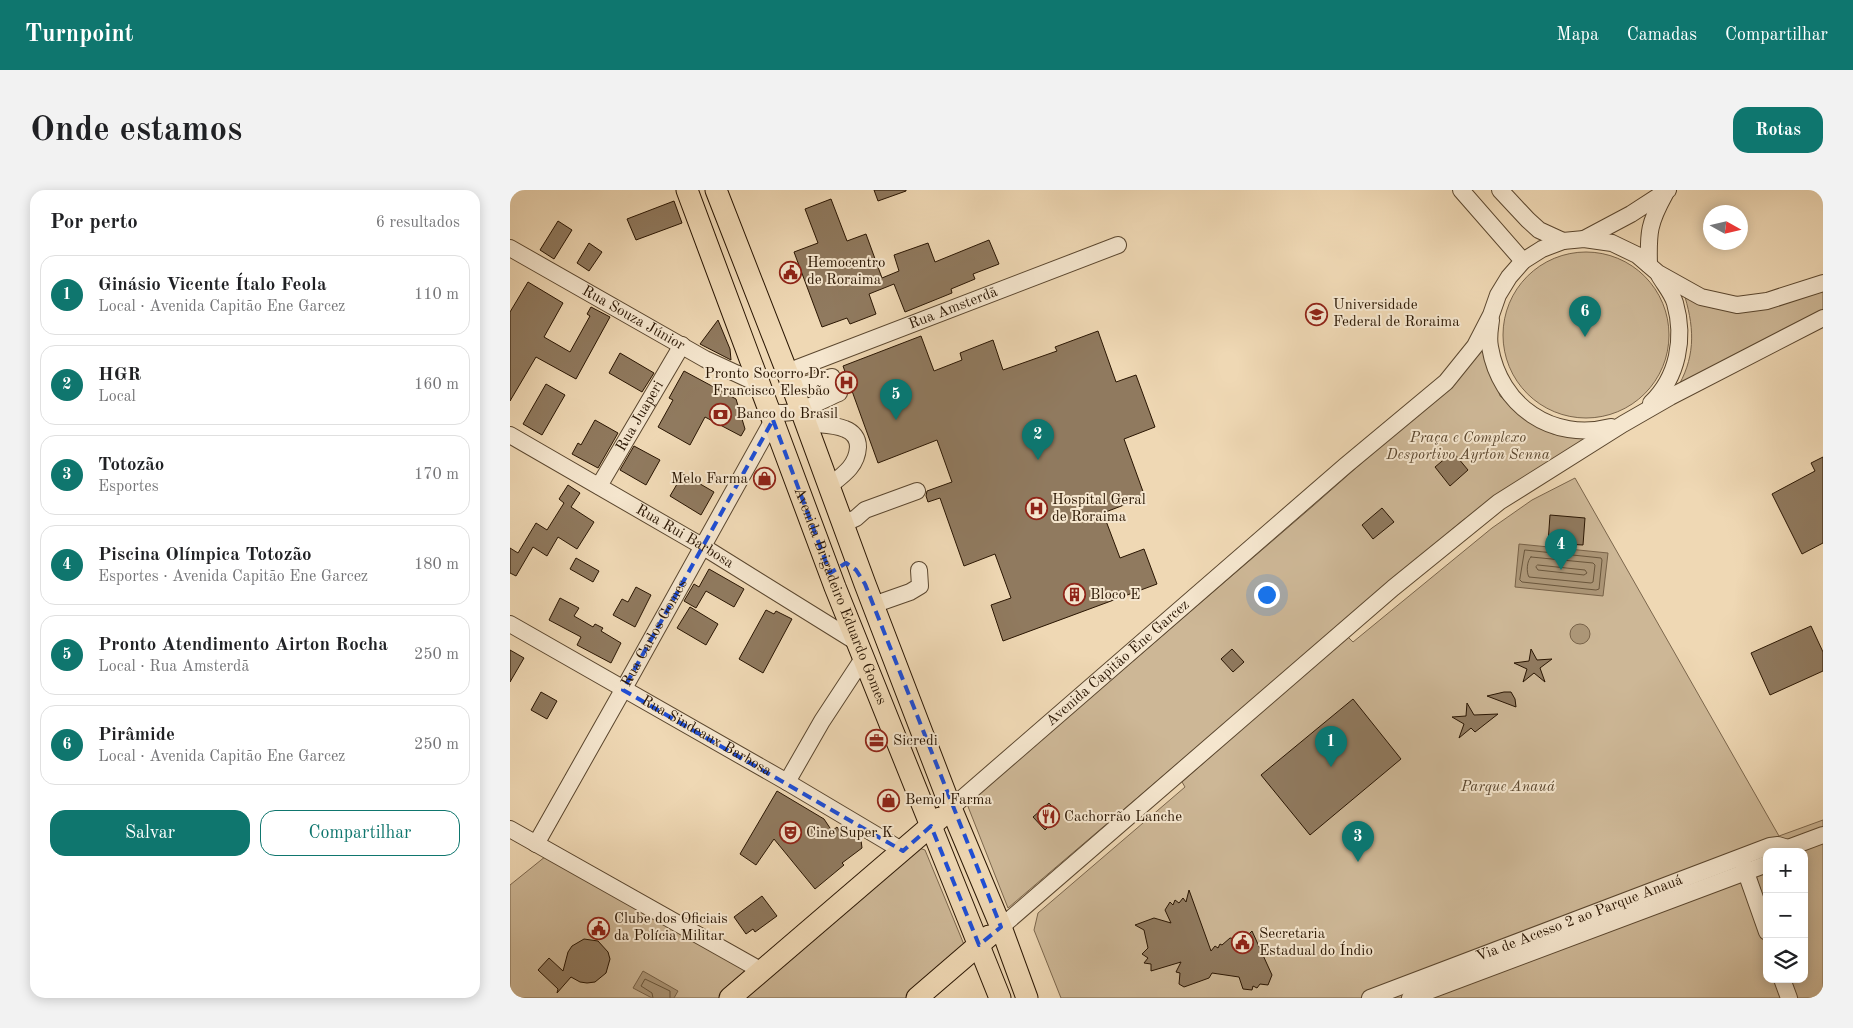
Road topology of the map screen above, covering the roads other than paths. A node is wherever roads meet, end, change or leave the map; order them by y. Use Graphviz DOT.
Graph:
graph roads {
  1 [pos="1461,190"];
  2 [pos="1500,190"];
  3 [pos="1667,191"];
  4 [pos="719,198"];
  5 [pos="690,199"];
  6 [pos="1584,239"];
  7 [pos="1563,241"];
  8 [pos="1118,245"];
  9 [pos="510,248"];
  10 [pos="1523,261"];
  11 [pos="1654,269"];
  12 [pos="1823,283"];
  13 [pos="1491,315"];
  14 [pos="1823,318"];
  15 [pos="682,345"];
  16 [pos="790,380"];
  17 [pos="759,384"];
  18 [pos="1638,415"];
  19 [pos="771,416"];
  20 [pos="804,416"];
  21 [pos="1623,424"];
  22 [pos="510,435"];
  23 [pos="599,486"];
  24 [pos="829,486"];
  25 [pos="917,491"];
  26 [pos="845,528"];
  27 [pos="819,543"];
  28 [pos="702,546"];
  29 [pos="919,570"];
  30 [pos="864,584"];
  31 [pos="835,587"];
  32 [pos="873,605"];
  33 [pos="510,624"];
  34 [pos="861,650"];
  35 [pos="623,690"];
  36 [pos="787,782"];
  37 [pos="951,808"];
  38 [pos="931,826"];
  39 [pos="510,829"];
  40 [pos="1823,835"];
  41 [pos="536,844"];
  42 [pos="1767,848"];
  43 [pos="1783,848"];
  44 [pos="1792,848"];
  45 [pos="903,851"];
  46 [pos="1763,851"];
  47 [pos="1763,864"];
  48 [pos="1743,865"];
  49 [pos="1763,921"];
  50 [pos="1000,927"];
  51 [pos="979,945"];
  52 [pos="762,971"];
  53 [pos="1783,983"];
  54 [pos="1378,997"];
  55 [pos="730,998"];
  56 [pos="917,998"];
  57 [pos="1000,998"];
  58 [pos="1028,998"];
  59 [pos="1410,998"];
  60 [pos="1789,998"];
  1 -- 10 [label="street"];
  2 -- 7 [label="street"];
  3 -- 6 [label="street"];
  3 -- 11 [label="street"];
  4 -- 5 [label="main road"];
  4 -- 16 [label="main road, Avenida Brigadeiro Eduardo Gomes"];
  5 -- 17 [label="main road, Avenida Brigadeiro Eduardo Gomes"];
  6 -- 7 [label="street, Avenida Capitão Ene Garcez"];
  6 -- 11 [label="street, Avenida Capitão Ene Garcez"];
  7 -- 10 [label="street, Avenida Capitão Ene Garcez"];
  8 -- 16 [label="street, Rua Amsterdã"];
  9 -- 15 [label="street, Rua Souza Júnior"];
  10 -- 13 [label="street, Avenida Capitão Ene Garcez"];
  11 -- 12 [label="street, Avenida Capitão Ene Garcez"];
  11 -- 18 [label="street, Avenida Capitão Ene Garcez"];
  13 -- 21 [label="street, Avenida Capitão Ene Garcez"];
  13 -- 37 [label="street, Avenida Capitão Ene Garcez"];
  14 -- 18 [label="street, Avenida Capitão Ene Garcez"];
  15 -- 17 [label="street, Rua Souza Júnior"];
  15 -- 23 [label="street, Rua Juaperi"];
  16 -- 20 [label="main road, Avenida Brigadeiro Eduardo Gomes"];
  16 -- 20 [label="street"];
  17 -- 19 [label="main road, Avenida Brigadeiro Eduardo Gomes"];
  18 -- 21 [label="street, Avenida Capitão Ene Garcez"];
  19 -- 20 [label="street"];
  19 -- 27 [label="main road, Avenida Brigadeiro Eduardo Gomes"];
  19 -- 28 [label="street, Rua Carlos Gomes"];
  20 -- 24 [label="main road, Avenida Brigadeiro Eduardo Gomes"];
  20 -- 24 [label="street"];
  21 -- 50 [label="street, Avenida Capitão Ene Garcez"];
  22 -- 23 [label="street, Rua Rui Barbosa"];
  23 -- 28 [label="street, Rua Rui Barbosa"];
  24 -- 26 [label="main road, Avenida Brigadeiro Eduardo Gomes"];
  25 -- 26 [label="street"];
  26 -- 27 [label="main road"];
  26 -- 30 [label="main road, Avenida Brigadeiro Eduardo Gomes"];
  27 -- 31 [label="main road, Avenida Brigadeiro Eduardo Gomes"];
  28 -- 34 [label="street, Rua Rui Barbosa"];
  28 -- 35 [label="street, Rua Carlos Gomes"];
  29 -- 32 [label="street"];
  30 -- 31 [label="main road"];
  30 -- 32 [label="main road, Avenida Brigadeiro Eduardo Gomes"];
  31 -- 34 [label="main road, Avenida Brigadeiro Eduardo Gomes"];
  32 -- 37 [label="main road, Avenida Brigadeiro Eduardo Gomes"];
  33 -- 35 [label="street, Rua Sindeaux Barbosa"];
  34 -- 36 [label="street"];
  34 -- 38 [label="main road, Avenida Brigadeiro Eduardo Gomes"];
  35 -- 36 [label="street, Rua Sindeaux Barbosa"];
  35 -- 41 [label="street, Rua Carlos Gomes"];
  36 -- 45 [label="street, Rua Sindeaux Barbosa"];
  37 -- 38 [label="main road, Avenida Capitão Ene Garcez"];
  37 -- 50 [label="main road, Avenida Brigadeiro Eduardo Gomes"];
  38 -- 45 [label="main road, Avenida Capitão Ene Garcez"];
  38 -- 51 [label="main road, Avenida Brigadeiro Eduardo Gomes"];
  39 -- 41 [label="street"];
  40 -- 44 [label="street, Via de Acesso 2 ao Parque Anauá"];
  41 -- 52 [label="street"];
  42 -- 43 [label="street, Via de Acesso 2 ao Parque Anauá"];
  45 -- 52 [label="main road, Avenida Capitão Ene Garcez"];
  46 -- 48 [label="street, Via de Acesso 2 ao Parque Anauá"];
  47 -- 48 [label="street, Via de Acesso 2 ao Parque Anauá"];
  48 -- 49 [label="street"];
  48 -- 54 [label="street, Via de Acesso 2 ao Parque Anauá"];
  48 -- 59 [label="street, Via de Acesso 2 ao Parque Anauá"];
  50 -- 51 [label="main road, Avenida Capitão Ene Garcez"];
  50 -- 58 [label="main road, Avenida Brigadeiro Eduardo Gomes"];
  51 -- 56 [label="main road, Avenida Capitão Ene Garcez"];
  51 -- 57 [label="main road, Avenida Brigadeiro Eduardo Gomes"];
  52 -- 55 [label="main road, Avenida Capitão Ene Garcez"];
  53 -- 60 [label="street"];
}
